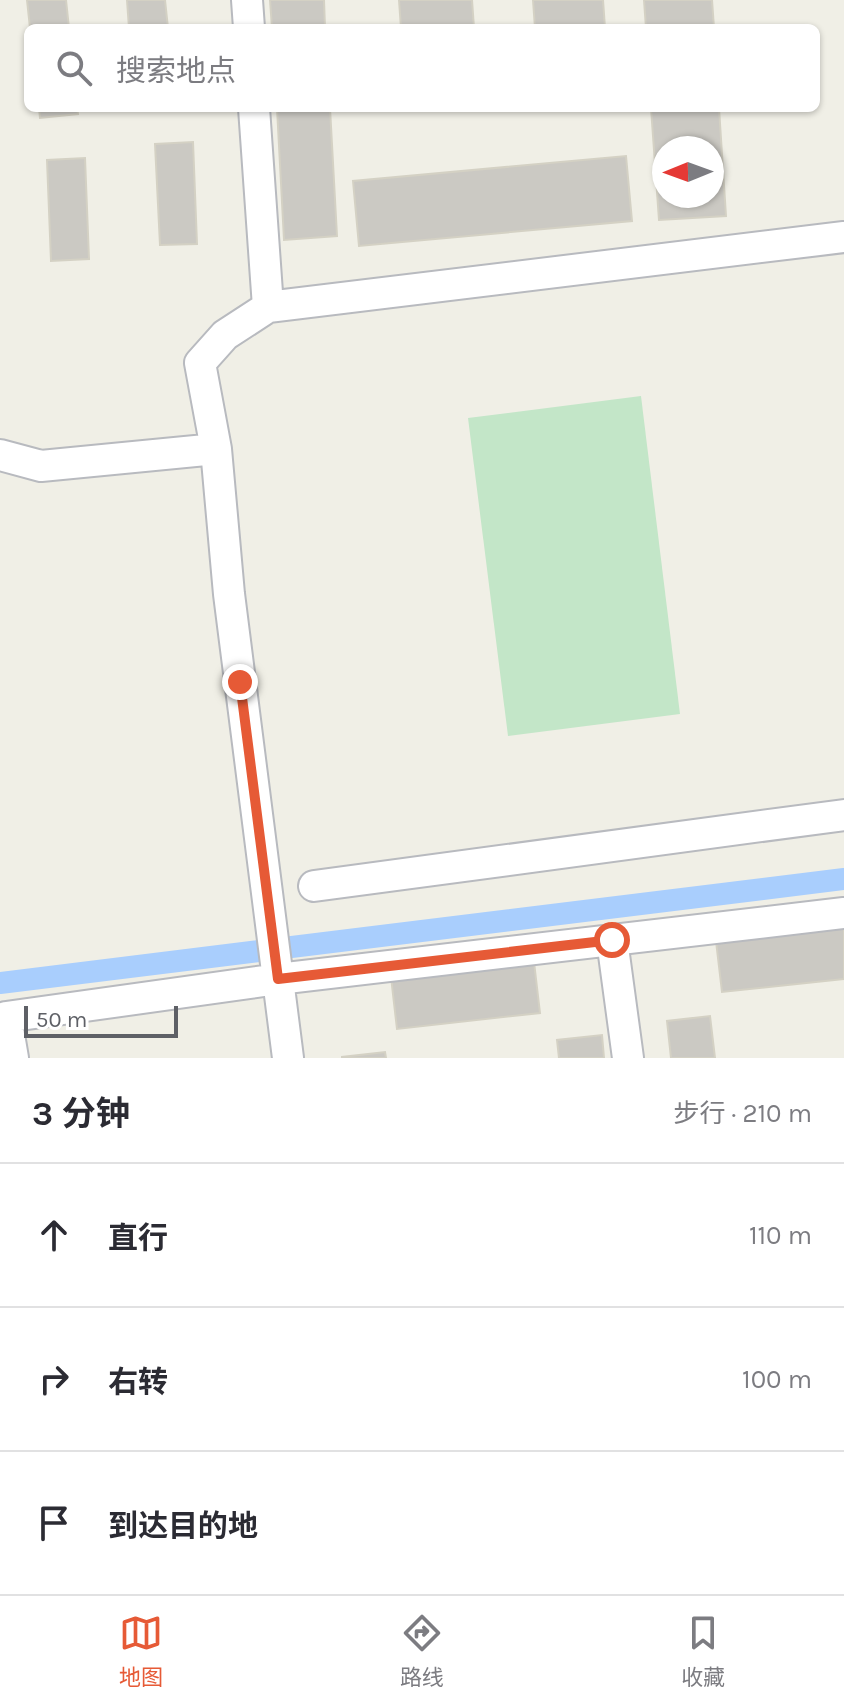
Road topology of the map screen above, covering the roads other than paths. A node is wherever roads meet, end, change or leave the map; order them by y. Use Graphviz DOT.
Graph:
graph roads {
  1 [pos="247,0"];
  2 [pos="249,24"];
  3 [pos="254,112"];
  4 [pos="844,237"];
  5 [pos="268,307"];
  6 [pos="216,449"];
  7 [pos="0,455"];
  8 [pos="844,815"];
  9 [pos="314,886"];
  10 [pos="844,913"];
  11 [pos="612,940"];
  12 [pos="278,979"];
  13 [pos="13,1058"];
  14 [pos="288,1058"];
  15 [pos="628,1058"];
  1 -- 2 [label="lane"];
  3 -- 5 [label="lane"];
  4 -- 5 [label="lane"];
  5 -- 6 [label="lane"];
  6 -- 7 [label="lane"];
  6 -- 12 [label="lane"];
  8 -- 9 [label="lane"];
  10 -- 11 [label="lane"];
  11 -- 12 [label="lane"];
  11 -- 15 [label="lane"];
  12 -- 13 [label="lane"];
  12 -- 14 [label="lane"];
}
